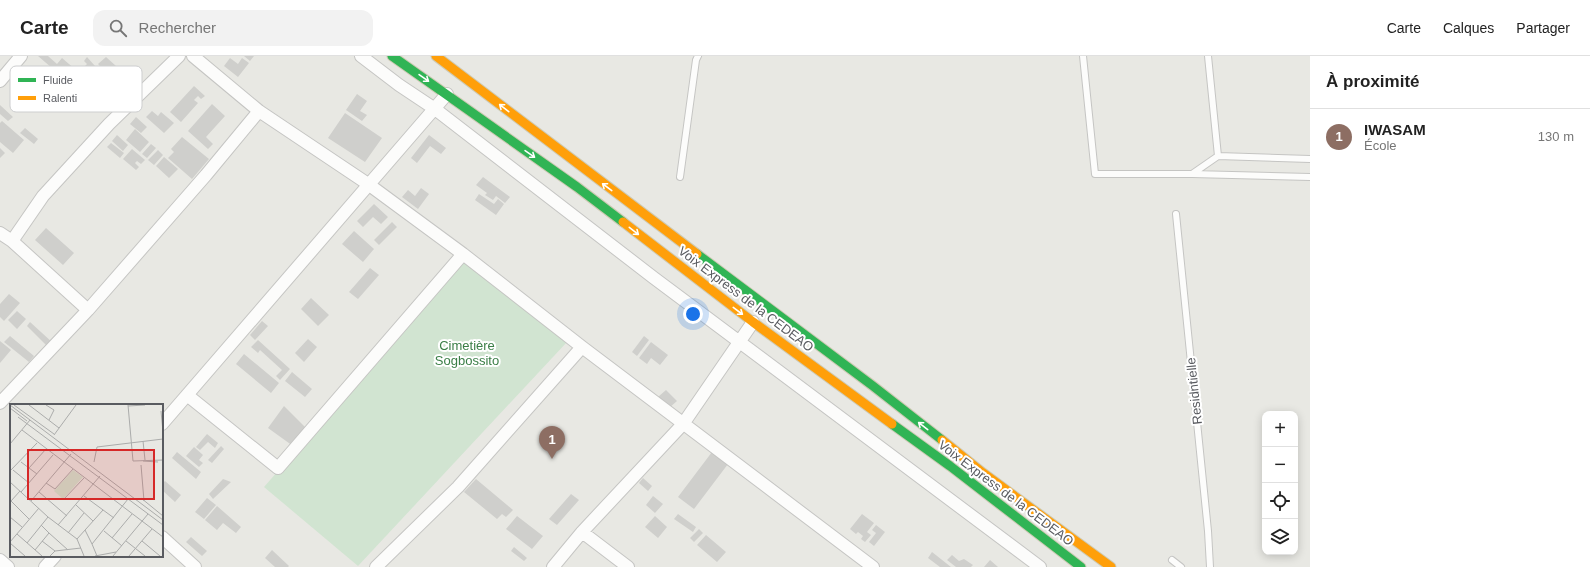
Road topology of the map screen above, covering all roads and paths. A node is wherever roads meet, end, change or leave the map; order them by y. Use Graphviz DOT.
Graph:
graph roads {
  1 [pos="21,56"];
  2 [pos="178,56"];
  3 [pos="193,56"];
  4 [pos="361,56"];
  5 [pos="392,56"];
  6 [pos="436,56"];
  7 [pos="698,56"];
  8 [pos="1083,56"];
  9 [pos="1208,56"];
  10 [pos="13,66"];
  11 [pos="10,70"];
  12 [pos="0,82"];
  13 [pos="142,91"];
  14 [pos="447,94"];
  15 [pos="435,109"];
  16 [pos="258,111"];
  17 [pos="121,112"];
  18 [pos="1218,156"];
  19 [pos="1310,159"];
  20 [pos="1192,174"];
  21 [pos="680,177"];
  22 [pos="1310,177"];
  23 [pos="368,184"];
  24 [pos="1176,214"];
  25 [pos="0,233"];
  26 [pos="12,241"];
  27 [pos="678,252"];
  28 [pos="463,254"];
  29 [pos="88,310"];
  30 [pos="753,322"];
  31 [pos="739,341"];
  32 [pos="582,347"];
  33 [pos="187,395"];
  34 [pos="1,399"];
  35 [pos="163,423"];
  36 [pos="683,424"];
  37 [pos="582,532"];
  38 [pos="163,538"];
  39 [pos="53,557"];
  40 [pos="0,560"];
  41 [pos="1172,560"];
  42 [pos="8,567"];
  43 [pos="45,567"];
  44 [pos="195,567"];
  45 [pos="376,567"];
  46 [pos="553,567"];
  47 [pos="628,567"];
  48 [pos="873,567"];
  49 [pos="1040,567"];
  50 [pos="1082,567"];
  51 [pos="1111,567"];
  52 [pos="1181,567"];
  53 [pos="1210,567"];
  1 -- 10 [label="street"];
  2 -- 13 [label="street"];
  3 -- 16 [label="street"];
  4 -- 15 [label="street"];
  5 -- 14 [label="main road, Voix Express de la CEDEAO, one-way"];
  27 -- 6 [label="main road, one-way"];
  7 -- 21 [label="lane"];
  8 -- 20 [label="lane"];
  9 -- 18 [label="lane"];
  11 -- 12 [label="street"];
  14 -- 15 [label="street"];
  14 -- 27 [label="main road, Voix Express de la CEDEAO, one-way"];
  15 -- 23 [label="street"];
  15 -- 31 [label="street"];
  16 -- 23 [label="street"];
  16 -- 29 [label="street"];
  17 -- 26 [label="street"];
  18 -- 19 [label="lane"];
  18 -- 20 [label="lane"];
  20 -- 22 [label="lane"];
  23 -- 28 [label="street"];
  23 -- 33 [label="street"];
  24 -- 53 [label="lane, Residntielle"];
  25 -- 26 [label="street"];
  26 -- 29 [label="street"];
  27 -- 30 [label="main road, Voix Express de la CEDEAO, one-way"];
  51 -- 27 [label="main road, one-way"];
  28 -- 32 [label="street"];
  28 -- 33 [label="street"];
  29 -- 34 [label="street"];
  30 -- 31 [label="street"];
  30 -- 50 [label="main road, Voix Express de la CEDEAO"];
  31 -- 36 [label="street"];
  31 -- 49 [label="street"];
  32 -- 36 [label="street"];
  32 -- 45 [label="street"];
  33 -- 35 [label="street"];
  36 -- 37 [label="street"];
  36 -- 48 [label="street"];
  37 -- 46 [label="street"];
  37 -- 47 [label="street"];
  38 -- 44 [label="street"];
  39 -- 43 [label="street"];
  40 -- 42 [label="street"];
  41 -- 52 [label="lane"];
}
